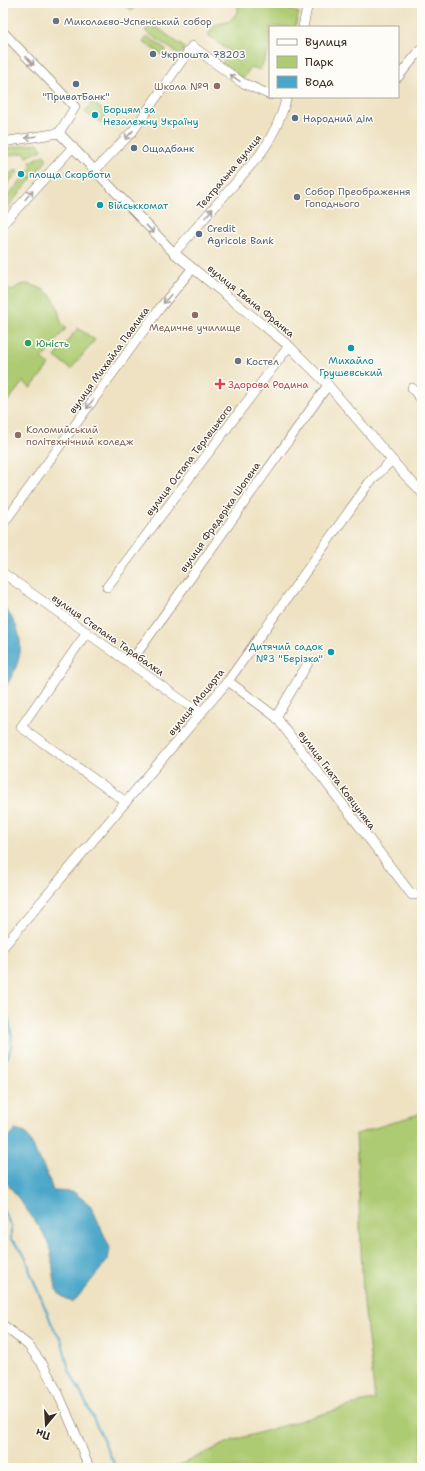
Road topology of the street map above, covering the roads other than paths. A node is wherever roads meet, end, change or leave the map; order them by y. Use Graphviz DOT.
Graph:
graph roads {
  1 [pos="308,3"];
  2 [pos="303,26"];
  3 [pos="3,32"];
  4 [pos="422,48"];
  5 [pos="399,76"];
  6 [pos="269,95"];
  7 [pos="286,99"];
  8 [pos="59,133"];
  9 [pos="3,142"];
  10 [pos="72,147"];
  11 [pos="95,170"];
  12 [pos="3,224"];
  13 [pos="174,253"];
  14 [pos="192,269"];
  15 [pos="289,346"];
  16 [pos="328,385"];
  17 [pos="412,388"];
  18 [pos="422,400"];
  19 [pos="392,460"];
  20 [pos="422,492"];
  21 [pos="3,524"];
  22 [pos="3,573"];
  23 [pos="107,587"];
  24 [pos="87,632"];
  25 [pos="130,663"];
  26 [pos="308,663"];
  27 [pos="228,681"];
  28 [pos="201,714"];
  29 [pos="276,717"];
  30 [pos="126,802"];
  31 [pos="422,893"];
  32 [pos="3,947"];
  33 [pos="3,1325"];
  34 [pos="89,1468"];
  1 -- 2 [label="street"];
  3 -- 8 [label="street, one-way"];
  4 -- 5 [label="street"];
  6 -- 11 [label="street, one-way"];
  13 -- 7 [label="street, Театральна вулиця, one-way"];
  8 -- 9 [label="street, one-way"];
  8 -- 10 [label="street, вулиця Івана Франка"];
  10 -- 11 [label="street, вулиця Івана Франка"];
  12 -- 10 [label="street, one-way"];
  11 -- 13 [label="street, вулиця Івана Франка, one-way"];
  13 -- 14 [label="street, вулиця Івана Франка"];
  14 -- 15 [label="street, вулиця Івана Франка"];
  14 -- 21 [label="street, вулиця Михайла Павлика, one-way"];
  15 -- 16 [label="street, вулиця Івана Франка"];
  15 -- 23 [label="street, вулиця Остапа Терлецького"];
  16 -- 19 [label="street, вулиця Івана Франка"];
  16 -- 25 [label="street, вулиця Фредеріка Шопена"];
  17 -- 18 [label="street"];
  19 -- 20 [label="street, вулиця Івана Франка"];
  19 -- 27 [label="street, вулиця Моцарта"];
  22 -- 24 [label="street, вулиця Степана Тарабалки"];
  24 -- 25 [label="street, вулиця Степана Тарабалки"];
  24 -- 30 [label="street"];
  25 -- 28 [label="street, вулиця Степана Тарабалки"];
  26 -- 29 [label="street"];
  27 -- 28 [label="street, вулиця Моцарта"];
  27 -- 29 [label="street, вулиця Гната Ковцуняка"];
  28 -- 30 [label="street, вулиця Моцарта"];
  29 -- 31 [label="street, вулиця Гната Ковцуняка"];
  30 -- 32 [label="street, вулиця Моцарта"];
  33 -- 34 [label="street"];
}
